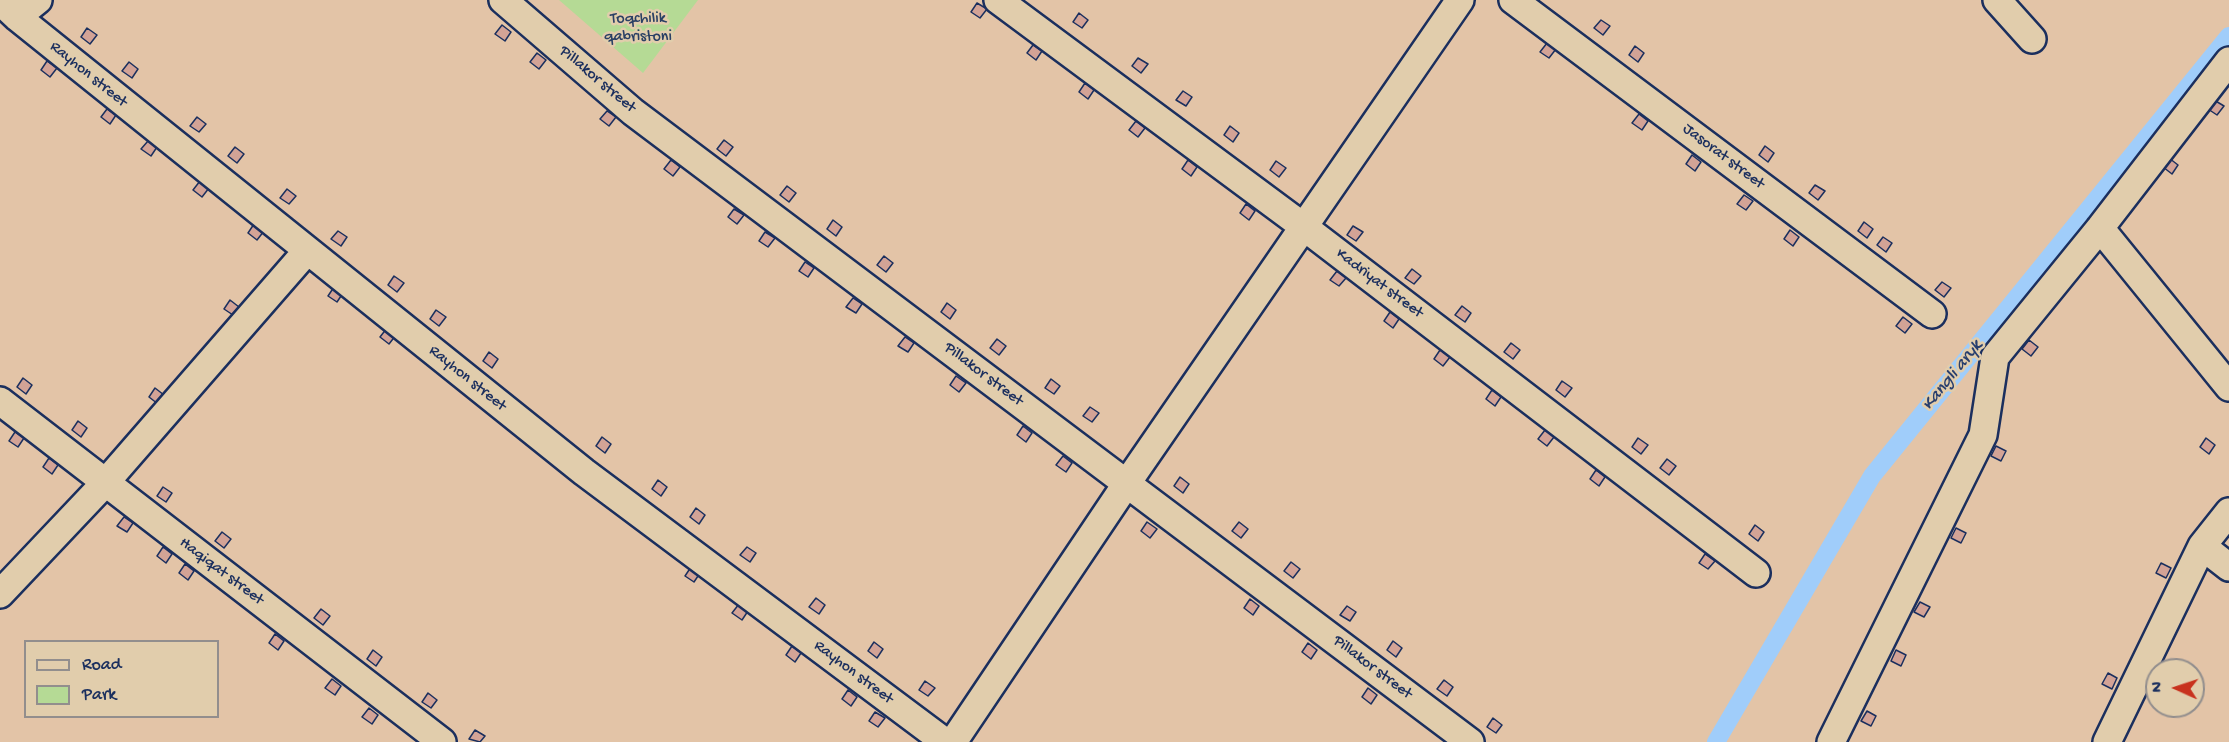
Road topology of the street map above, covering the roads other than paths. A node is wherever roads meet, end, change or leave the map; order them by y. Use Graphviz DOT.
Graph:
graph roads {
  1 [pos="38,0"];
  2 [pos="503,0"];
  3 [pos="999,0"];
  4 [pos="1460,0"];
  5 [pos="1513,0"];
  6 [pos="1997,0"];
  7 [pos="8,9"];
  8 [pos="2032,39"];
  9 [pos="2229,61"];
  10 [pos="1304,227"];
  11 [pos="2100,228"];
  12 [pos="308,251"];
  13 [pos="1932,314"];
  14 [pos="2229,387"];
  15 [pos="0,401"];
  16 [pos="105,483"];
  17 [pos="1127,483"];
  18 [pos="2229,512"];
  19 [pos="2202,546"];
  20 [pos="2229,567"];
  21 [pos="1756,573"];
  22 [pos="0,594"];
  23 [pos="442,742"];
  24 [pos="945,742"];
  25 [pos="953,742"];
  26 [pos="1470,742"];
  27 [pos="1831,742"];
  28 [pos="2107,742"];
  1 -- 7 [label="street"];
  2 -- 17 [label="street, Pillakor street"];
  3 -- 10 [label="street, Kadriyat street"];
  4 -- 10 [label="street"];
  5 -- 13 [label="street, Jasorat street"];
  6 -- 8 [label="street"];
  7 -- 12 [label="street, Rayhon street"];
  9 -- 11 [label="street"];
  10 -- 17 [label="street"];
  10 -- 21 [label="street, Kadriyat street"];
  11 -- 14 [label="street"];
  11 -- 27 [label="street"];
  12 -- 16 [label="street"];
  12 -- 24 [label="street, Rayhon street"];
  15 -- 16 [label="street, Haqiqat street"];
  16 -- 22 [label="street"];
  16 -- 23 [label="street, Haqiqat street"];
  17 -- 25 [label="street"];
  17 -- 26 [label="street, Pillakor street"];
  18 -- 19 [label="street"];
  19 -- 20 [label="street"];
  19 -- 28 [label="street"];
}
